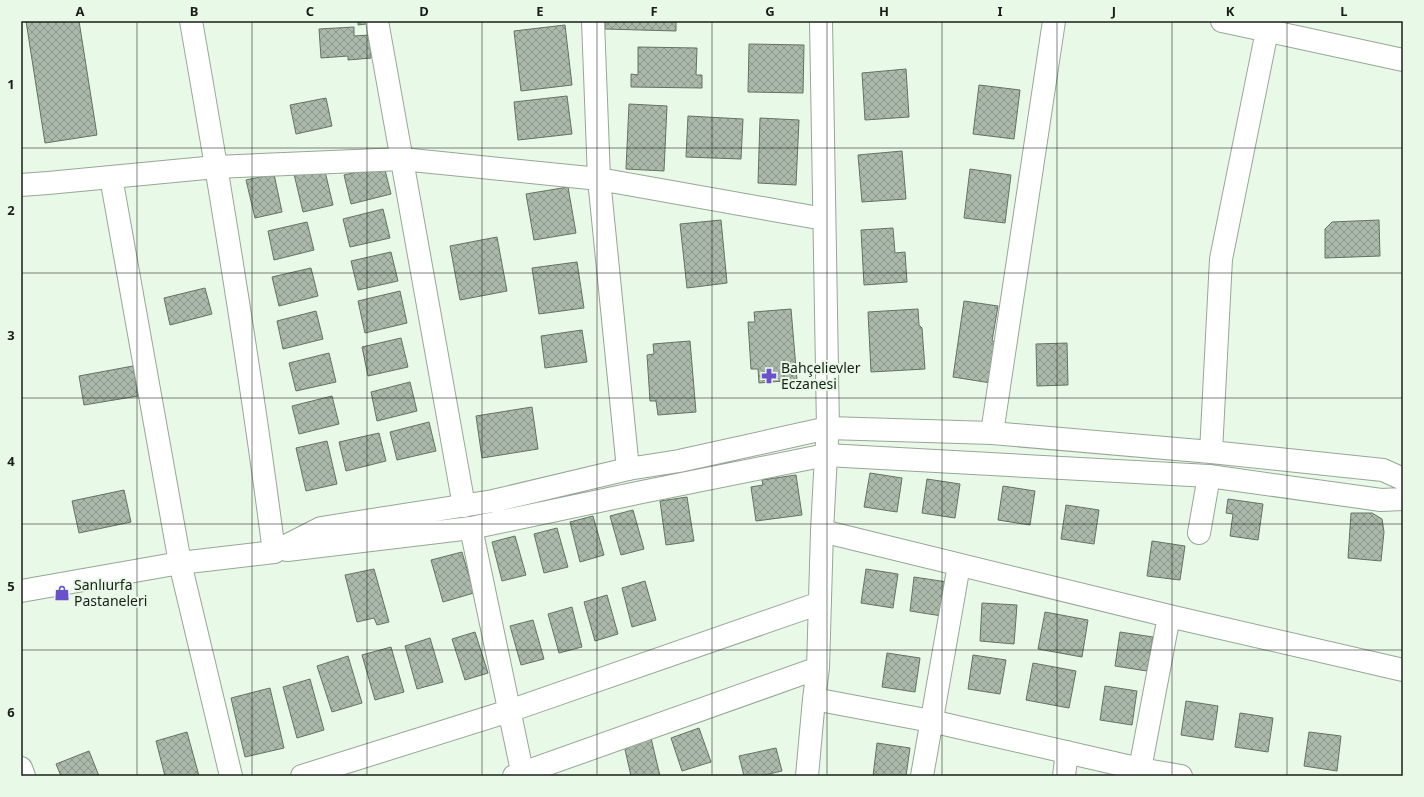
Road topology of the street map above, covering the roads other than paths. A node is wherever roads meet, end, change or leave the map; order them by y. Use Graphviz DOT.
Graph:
graph roads {
  1 [pos="191,21"];
  2 [pos="377,21"];
  3 [pos="593,21"];
  4 [pos="821,21"];
  5 [pos="1054,21"];
  6 [pos="1222,21"];
  7 [pos="1267,26"];
  8 [pos="1403,60"];
  9 [pos="402,159"];
  10 [pos="216,167"];
  11 [pos="111,177"];
  12 [pos="599,179"];
  13 [pos="21,185"];
  14 [pos="824,219"];
  15 [pos="828,428"];
  16 [pos="992,433"];
  17 [pos="1212,452"];
  18 [pos="826,455"];
  19 [pos="628,469"];
  20 [pos="1209,476"];
  21 [pos="1403,479"];
  22 [pos="1403,499"];
  23 [pos="464,506"];
  24 [pos="471,528"];
  25 [pos="822,531"];
  26 [pos="1200,533"];
  27 [pos="274,552"];
  28 [pos="180,563"];
  29 [pos="959,565"];
  30 [pos="21,591"];
  31 [pos="820,603"];
  32 [pos="1169,616"];
  33 [pos="818,668"];
  34 [pos="1403,670"];
  35 [pos="814,699"];
  36 [pos="509,711"];
  37 [pos="931,721"];
  38 [pos="1067,752"];
  39 [pos="21,768"];
  40 [pos="1140,772"];
  41 [pos="520,775"];
  42 [pos="24,776"];
  43 [pos="231,776"];
  44 [pos="302,776"];
  45 [pos="807,776"];
  46 [pos="922,776"];
  47 [pos="1064,776"];
  48 [pos="1181,776"];
  1 -- 10 [label="street"];
  2 -- 9 [label="street"];
  3 -- 12 [label="street"];
  4 -- 14 [label="street"];
  5 -- 16 [label="street"];
  6 -- 7 [label="street"];
  7 -- 8 [label="street"];
  7 -- 17 [label="street"];
  9 -- 10 [label="street"];
  9 -- 12 [label="street"];
  9 -- 23 [label="street"];
  10 -- 11 [label="street"];
  10 -- 27 [label="street"];
  11 -- 13 [label="street"];
  11 -- 28 [label="street"];
  12 -- 14 [label="street"];
  12 -- 19 [label="street"];
  14 -- 15 [label="street"];
  15 -- 16 [label="street"];
  15 -- 18 [label="street"];
  15 -- 19 [label="street"];
  16 -- 17 [label="street"];
  17 -- 21 [label="street"];
  18 -- 20 [label="street"];
  18 -- 24 [label="street"];
  18 -- 25 [label="street"];
  19 -- 23 [label="street"];
  20 -- 22 [label="street"];
  20 -- 26 [label="street"];
  23 -- 27 [label="street"];
  24 -- 27 [label="street"];
  24 -- 36 [label="street"];
  25 -- 29 [label="street"];
  25 -- 31 [label="street"];
  27 -- 28 [label="street"];
  28 -- 30 [label="street"];
  28 -- 43 [label="street"];
  29 -- 32 [label="street"];
  29 -- 37 [label="street"];
  31 -- 33 [label="street"];
  31 -- 36 [label="street"];
  32 -- 34 [label="street"];
  32 -- 40 [label="street"];
  33 -- 35 [label="street"];
  33 -- 41 [label="street"];
  35 -- 37 [label="street"];
  35 -- 45 [label="street"];
  36 -- 41 [label="street"];
  36 -- 44 [label="street"];
  37 -- 38 [label="street"];
  37 -- 46 [label="street"];
  38 -- 40 [label="street"];
  38 -- 47 [label="street"];
  39 -- 42 [label="street"];
  40 -- 48 [label="street"];
}
